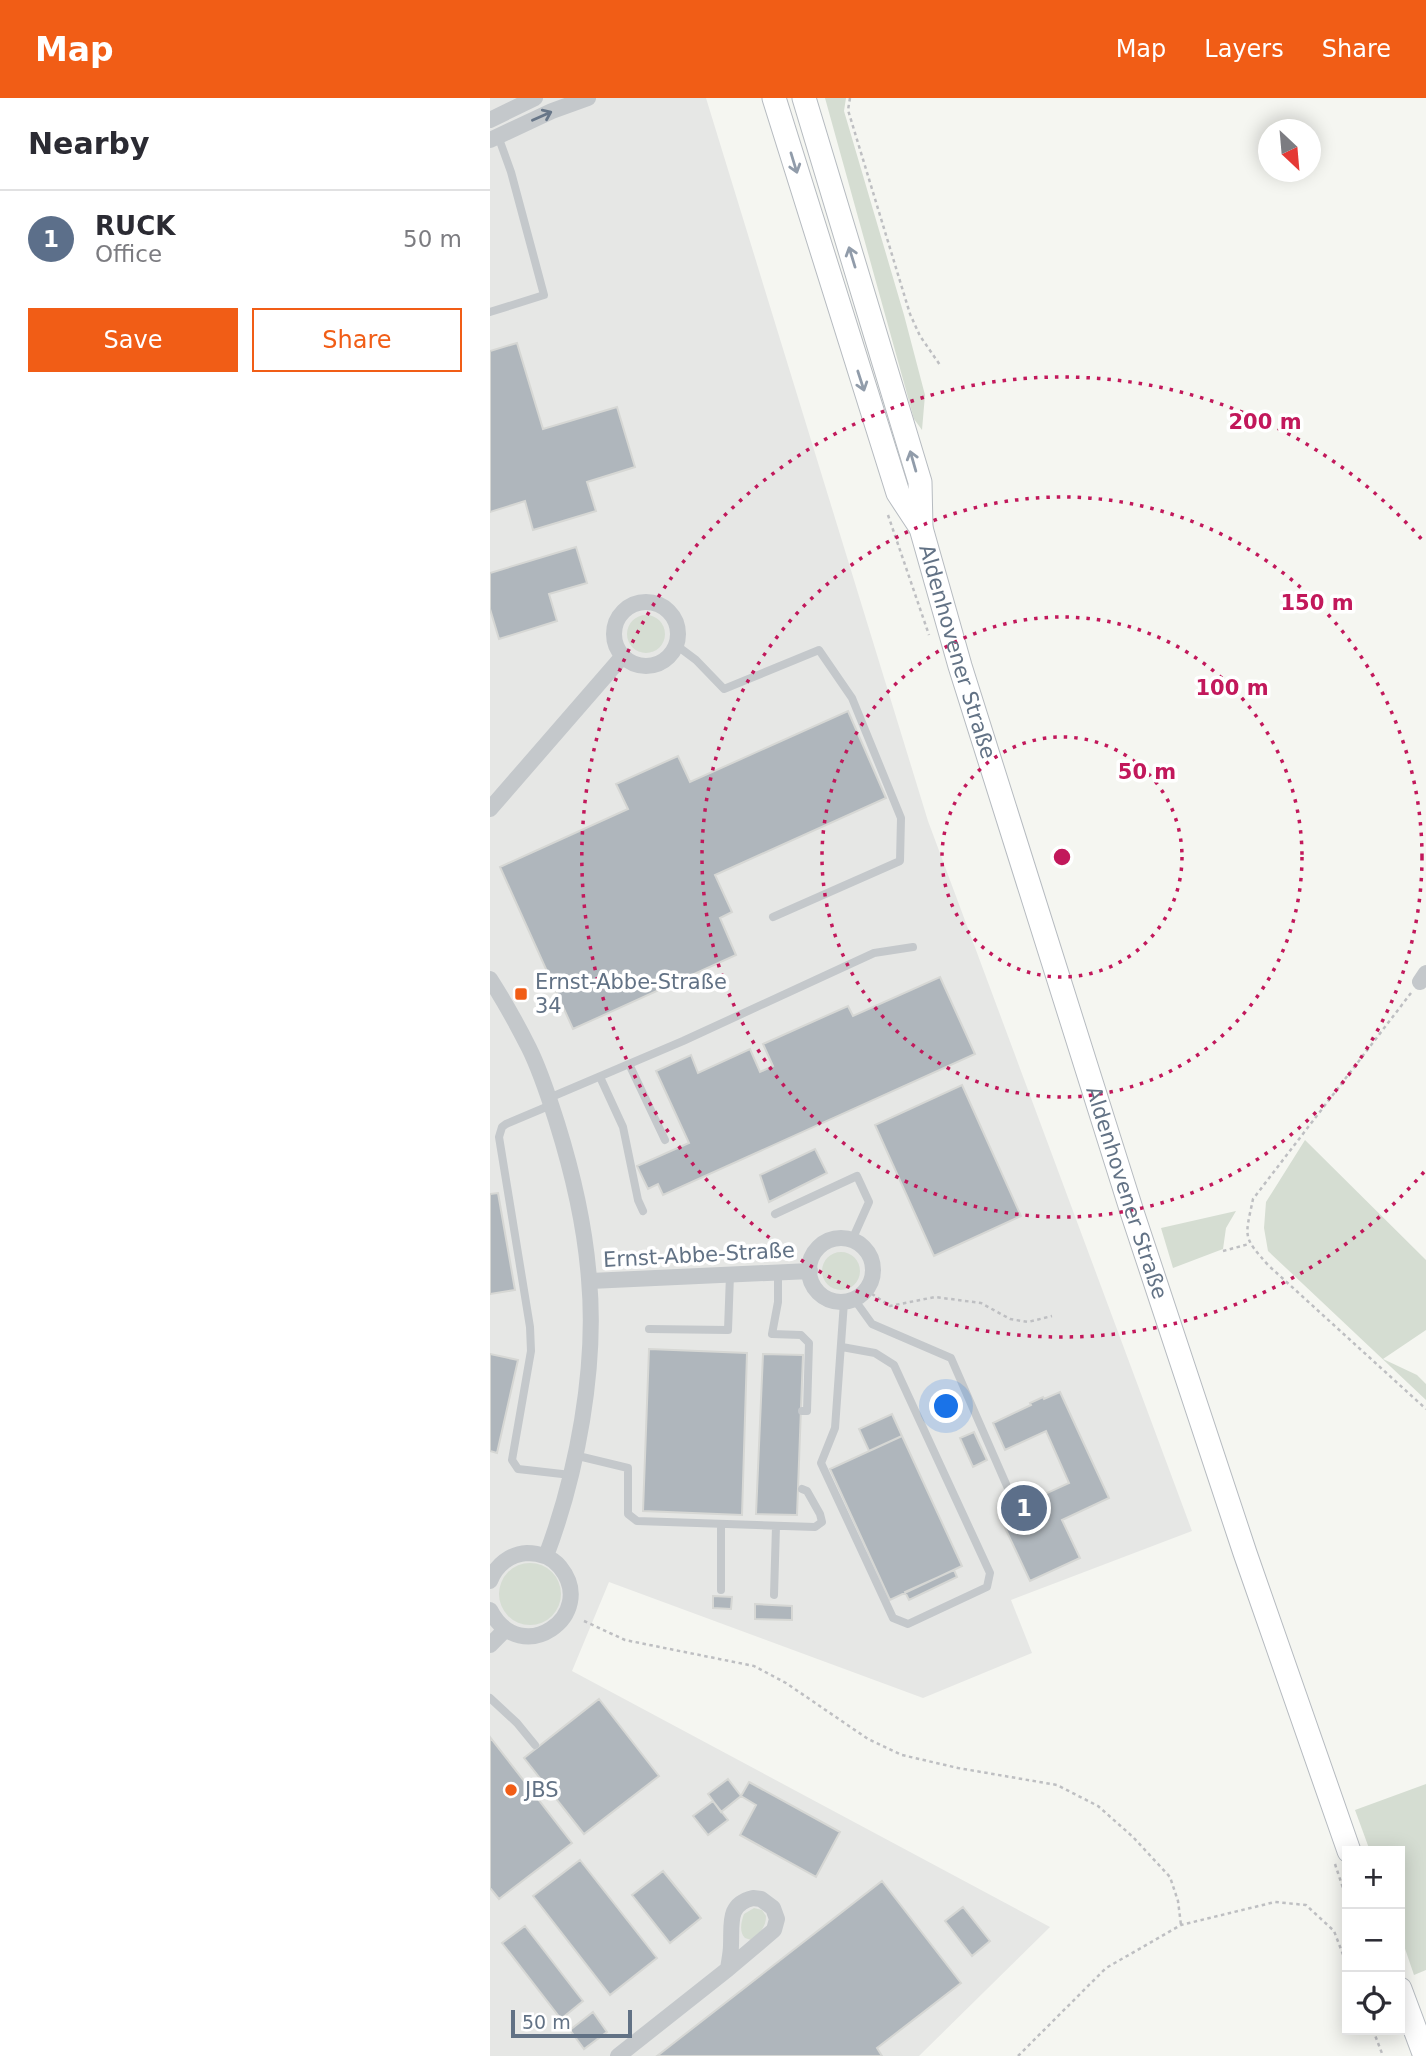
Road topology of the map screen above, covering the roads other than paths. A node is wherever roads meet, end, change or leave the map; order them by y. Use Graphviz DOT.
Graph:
graph roads {
  1 [pos="535,98"];
  2 [pos="588,98"];
  3 [pos="774,98"];
  4 [pos="805,99"];
  5 [pos="490,118"];
  6 [pos="494,138"];
  7 [pos="490,312"];
  8 [pos="921,528"];
  9 [pos="676,645"];
  10 [pos="622,657"];
  11 [pos="490,809"];
  12 [pos="773,917"];
  13 [pos="913,947"];
  14 [pos="490,979"];
  15 [pos="629,1064"];
  16 [pos="600,1077"];
  17 [pos="550,1102"];
  18 [pos="665,1140"];
  19 [pos="643,1211"];
  20 [pos="775,1214"];
  21 [pos="852,1240"];
  22 [pos="810,1271"];
  23 [pos="779,1272"];
  24 [pos="730,1275"];
  25 [pos="590,1281"];
  26 [pos="855,1297"];
  27 [pos="649,1329"];
  28 [pos="842,1347"];
  29 [pos="802,1411"];
  30 [pos="574,1455"];
  31 [pos="571,1475"];
  32 [pos="802,1489"];
  33 [pos="1010,1493"];
  34 [pos="721,1524"];
  35 [pos="776,1525"];
  36 [pos="546,1556"];
  37 [pos="490,1581"];
  38 [pos="721,1590"];
  39 [pos="774,1595"];
  40 [pos="490,1610"];
  41 [pos="505,1630"];
  42 [pos="490,1645"];
  43 [pos="490,1698"];
  44 [pos="536,1745"];
  45 [pos="1347,1846"];
  46 [pos="727,1969"];
  47 [pos="1405,2002"];
  48 [pos="618,2056"];
  49 [pos="1425,2056"];
  1 -- 5 [label="street"];
  6 -- 2 [label="street, one-way"];
  3 -- 8 [label="main road, Aldenhovener Straße, one-way"];
  8 -- 4 [label="main road, Aldenhovener Straße, one-way"];
  5 -- 6 [label="street"];
  6 -- 7 [label="lane"];
  8 -- 45 [label="main road, Aldenhovener Straße"];
  9 -- 10 [label="street"];
  9 -- 10 [label="street"];
  9 -- 12 [label="lane"];
  10 -- 11 [label="street"];
  13 -- 15 [label="lane"];
  14 -- 17 [label="street, Ernst-Abbe-Straße"];
  15 -- 16 [label="lane"];
  15 -- 18 [label="lane"];
  16 -- 17 [label="lane"];
  16 -- 19 [label="lane"];
  17 -- 25 [label="street, Ernst-Abbe-Straße"];
  17 -- 31 [label="lane"];
  20 -- 21 [label="lane"];
  21 -- 22 [label="street, Ernst-Abbe-Straße"];
  21 -- 26 [label="street"];
  22 -- 23 [label="street, Ernst-Abbe-Straße"];
  22 -- 26 [label="street, Ernst-Abbe-Straße"];
  23 -- 24 [label="street, Ernst-Abbe-Straße"];
  23 -- 29 [label="lane"];
  24 -- 25 [label="street, Ernst-Abbe-Straße"];
  24 -- 27 [label="lane"];
  25 -- 30 [label="street, Ernst-Abbe-Straße"];
  26 -- 28 [label="lane"];
  26 -- 33 [label="lane"];
  28 -- 28 [label="lane"];
  30 -- 31 [label="street, Ernst-Abbe-Straße"];
  30 -- 34 [label="lane"];
  31 -- 36 [label="street, Ernst-Abbe-Straße"];
  32 -- 35 [label="lane"];
  34 -- 35 [label="lane"];
  34 -- 38 [label="lane"];
  35 -- 39 [label="lane"];
  36 -- 37 [label="street"];
  36 -- 41 [label="street"];
  40 -- 41 [label="street"];
  41 -- 42 [label="street"];
  43 -- 44 [label="lane"];
  46 -- 48 [label="street"];
  47 -- 49 [label="main road"];
}
